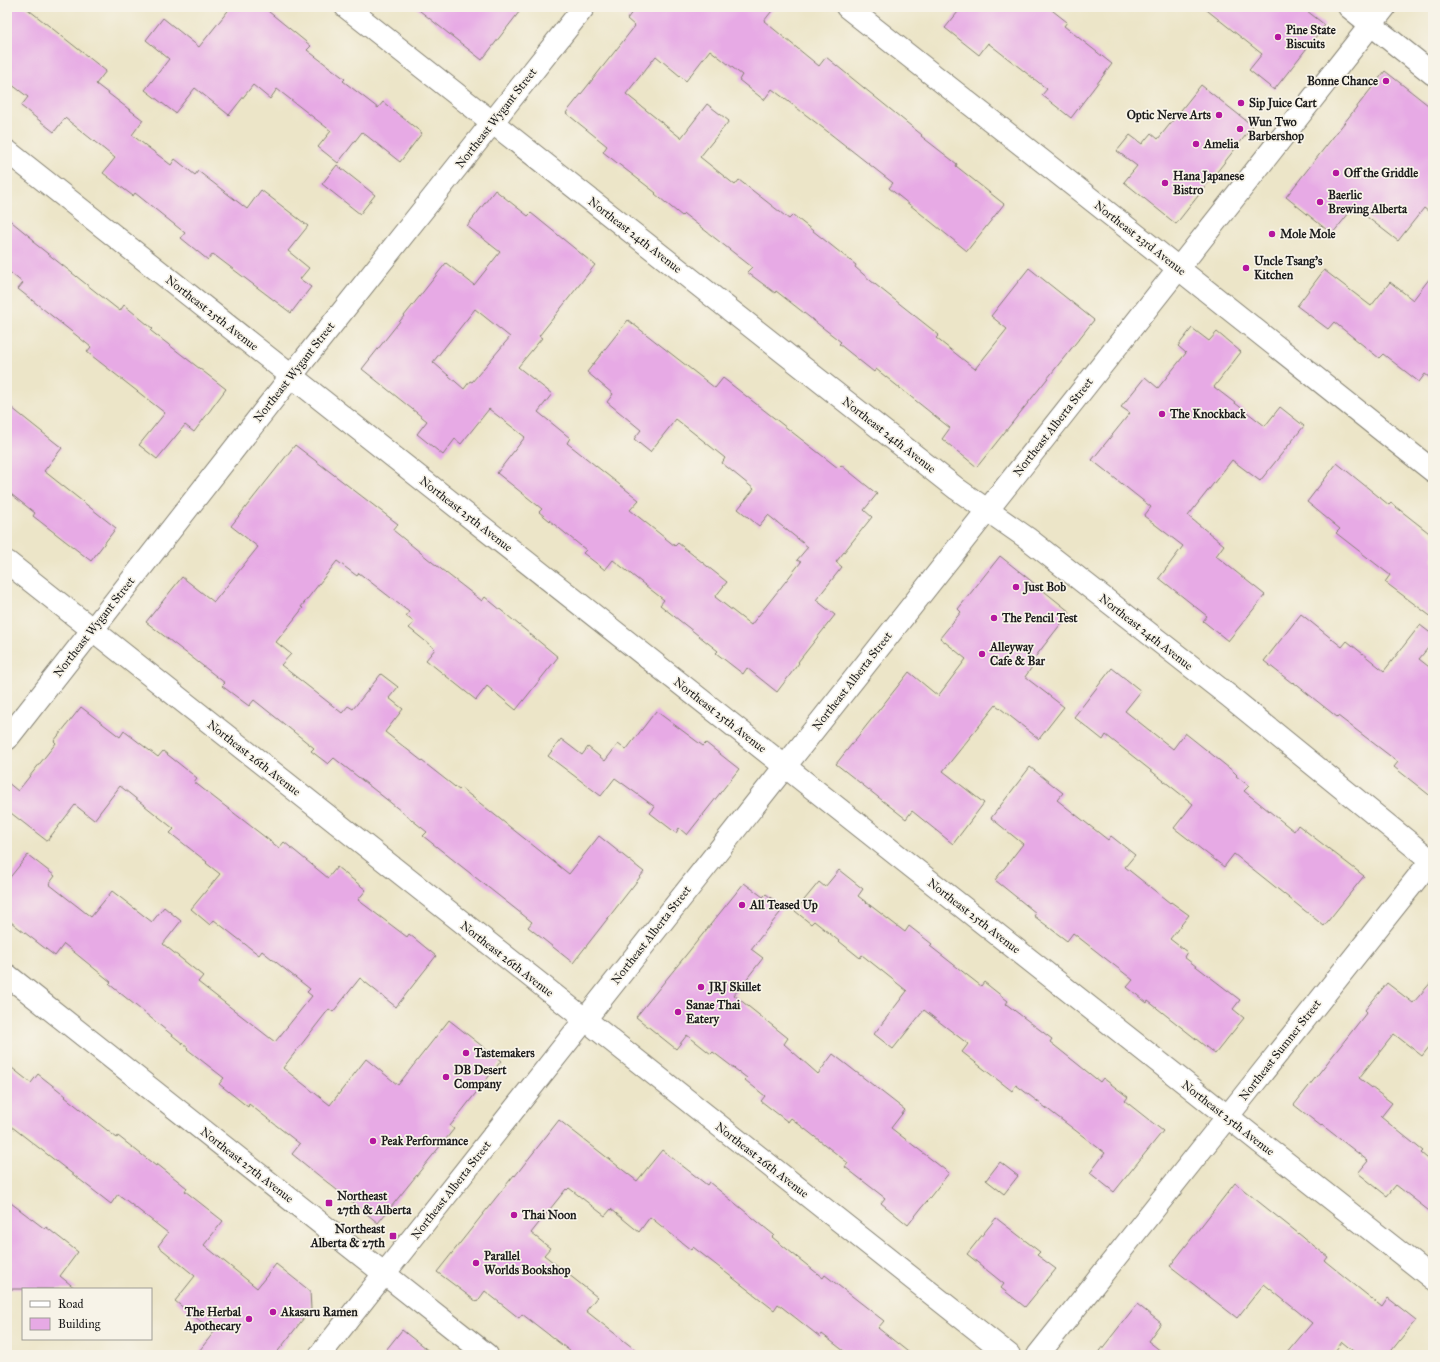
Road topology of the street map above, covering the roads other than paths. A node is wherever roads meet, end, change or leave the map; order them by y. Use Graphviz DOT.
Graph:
graph roads {
  1 [pos="346,7"];
  2 [pos="584,7"];
  3 [pos="847,7"];
  4 [pos="1349,7"];
  5 [pos="1384,7"];
  6 [pos="1371,24"];
  7 [pos="1433,74"];
  8 [pos="492,123"];
  9 [pos="7,151"];
  10 [pos="1178,268"];
  11 [pos="291,376"];
  12 [pos="1433,471"];
  13 [pos="988,510"];
  14 [pos="7,562"];
  15 [pos="92,630"];
  16 [pos="7,739"];
  17 [pos="785,766"];
  18 [pos="1432,860"];
  19 [pos="7,975"];
  20 [pos="584,1020"];
  21 [pos="1227,1117"];
  22 [pos="384,1274"];
  23 [pos="1433,1279"];
  24 [pos="320,1355"];
  25 [pos="487,1355"];
  26 [pos="1009,1355"];
  27 [pos="1038,1355"];
  1 -- 8 [label="street, Northeast 24th Avenue"];
  2 -- 8 [label="street, Northeast Wygant Street"];
  3 -- 10 [label="street, Northeast 23rd Avenue"];
  4 -- 6 [label="street"];
  5 -- 6 [label="street, Northeast Alberta Street"];
  6 -- 7 [label="street"];
  6 -- 10 [label="street, Northeast Alberta Street"];
  8 -- 11 [label="street, Northeast Wygant Street"];
  8 -- 13 [label="street, Northeast 24th Avenue"];
  9 -- 11 [label="street, Northeast 25th Avenue"];
  10 -- 12 [label="street, Northeast 23rd Avenue"];
  10 -- 13 [label="street, Northeast Alberta Street"];
  11 -- 15 [label="street, Northeast Wygant Street"];
  11 -- 17 [label="street, Northeast 25th Avenue"];
  13 -- 17 [label="street, Northeast Alberta Street"];
  13 -- 18 [label="street, Northeast 24th Avenue"];
  14 -- 15 [label="street, Northeast 26th Avenue"];
  15 -- 16 [label="street, Northeast Wygant Street"];
  15 -- 20 [label="street, Northeast 26th Avenue"];
  17 -- 20 [label="street, Northeast Alberta Street"];
  17 -- 21 [label="street, Northeast 25th Avenue"];
  18 -- 21 [label="street, Northeast Sumner Street"];
  19 -- 22 [label="street, Northeast 27th Avenue"];
  20 -- 22 [label="street, Northeast Alberta Street"];
  20 -- 26 [label="street, Northeast 26th Avenue"];
  21 -- 23 [label="street, Northeast 25th Avenue"];
  21 -- 27 [label="street, Northeast Sumner Street"];
  22 -- 24 [label="street, Northeast Alberta Street"];
  22 -- 25 [label="street, Northeast 27th Avenue"];
}
